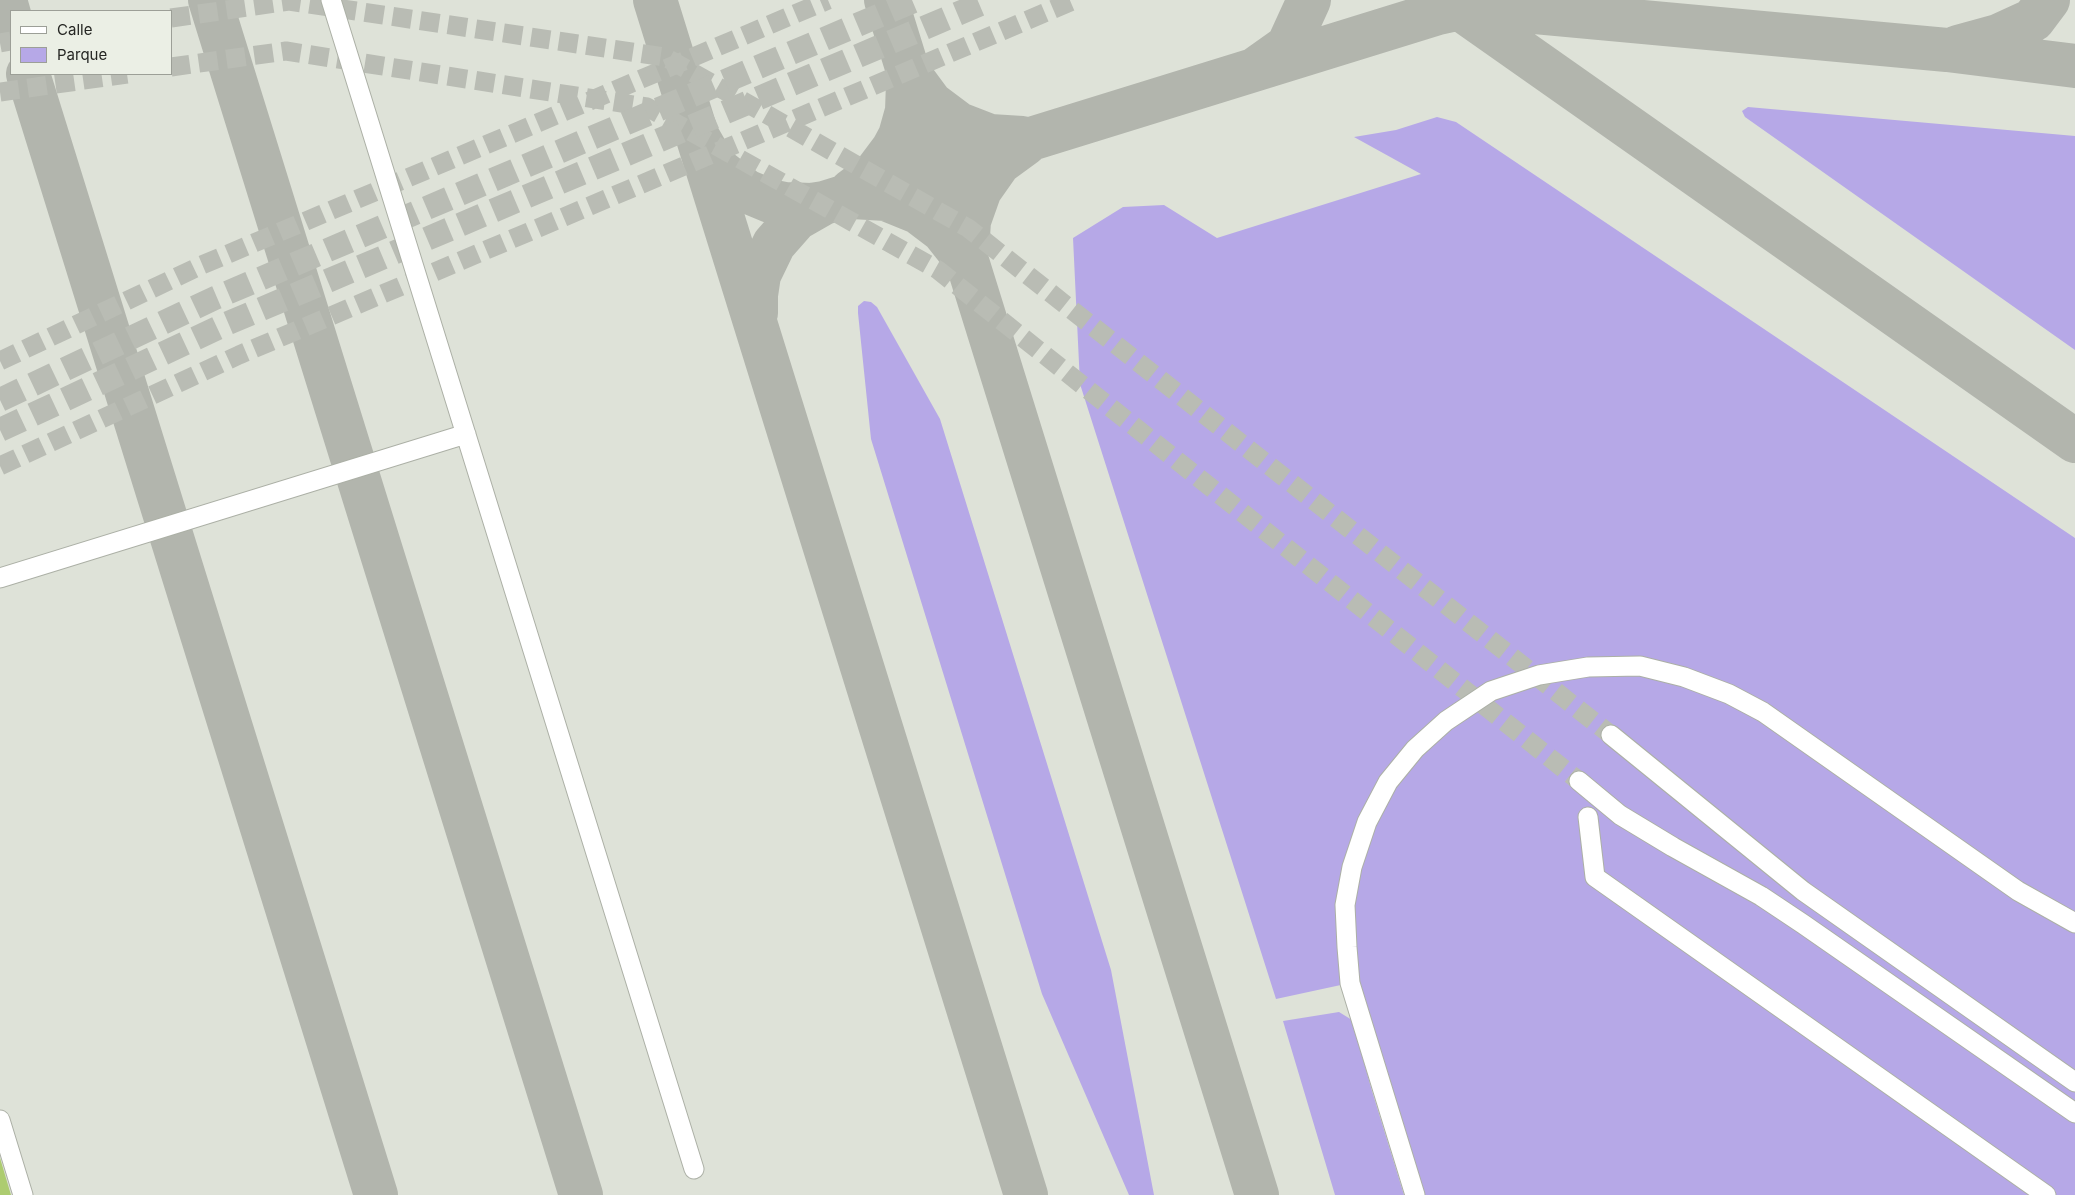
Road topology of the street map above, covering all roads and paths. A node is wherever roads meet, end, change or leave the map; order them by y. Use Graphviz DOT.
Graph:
graph roads {
  1 [pos="331,0"];
  2 [pos="466,434"];
  3 [pos="0,578"];
  4 [pos="1611,735"];
  5 [pos="1579,781"];
  6 [pos="1588,817"];
  7 [pos="2075,923"];
  8 [pos="2075,1082"];
  9 [pos="2075,1113"];
  10 [pos="0,1120"];
  11 [pos="694,1169"];
  12 [pos="23,1195"];
  13 [pos="1414,1195"];
  14 [pos="2046,1195"];
  1 -- 2 [label="lane"];
  2 -- 3 [label="lane"];
  2 -- 11 [label="lane"];
  4 -- 8 [label="lane"];
  5 -- 9 [label="lane"];
  6 -- 14 [label="lane"];
  7 -- 13 [label="lane"];
  10 -- 12 [label="lane"];
}
